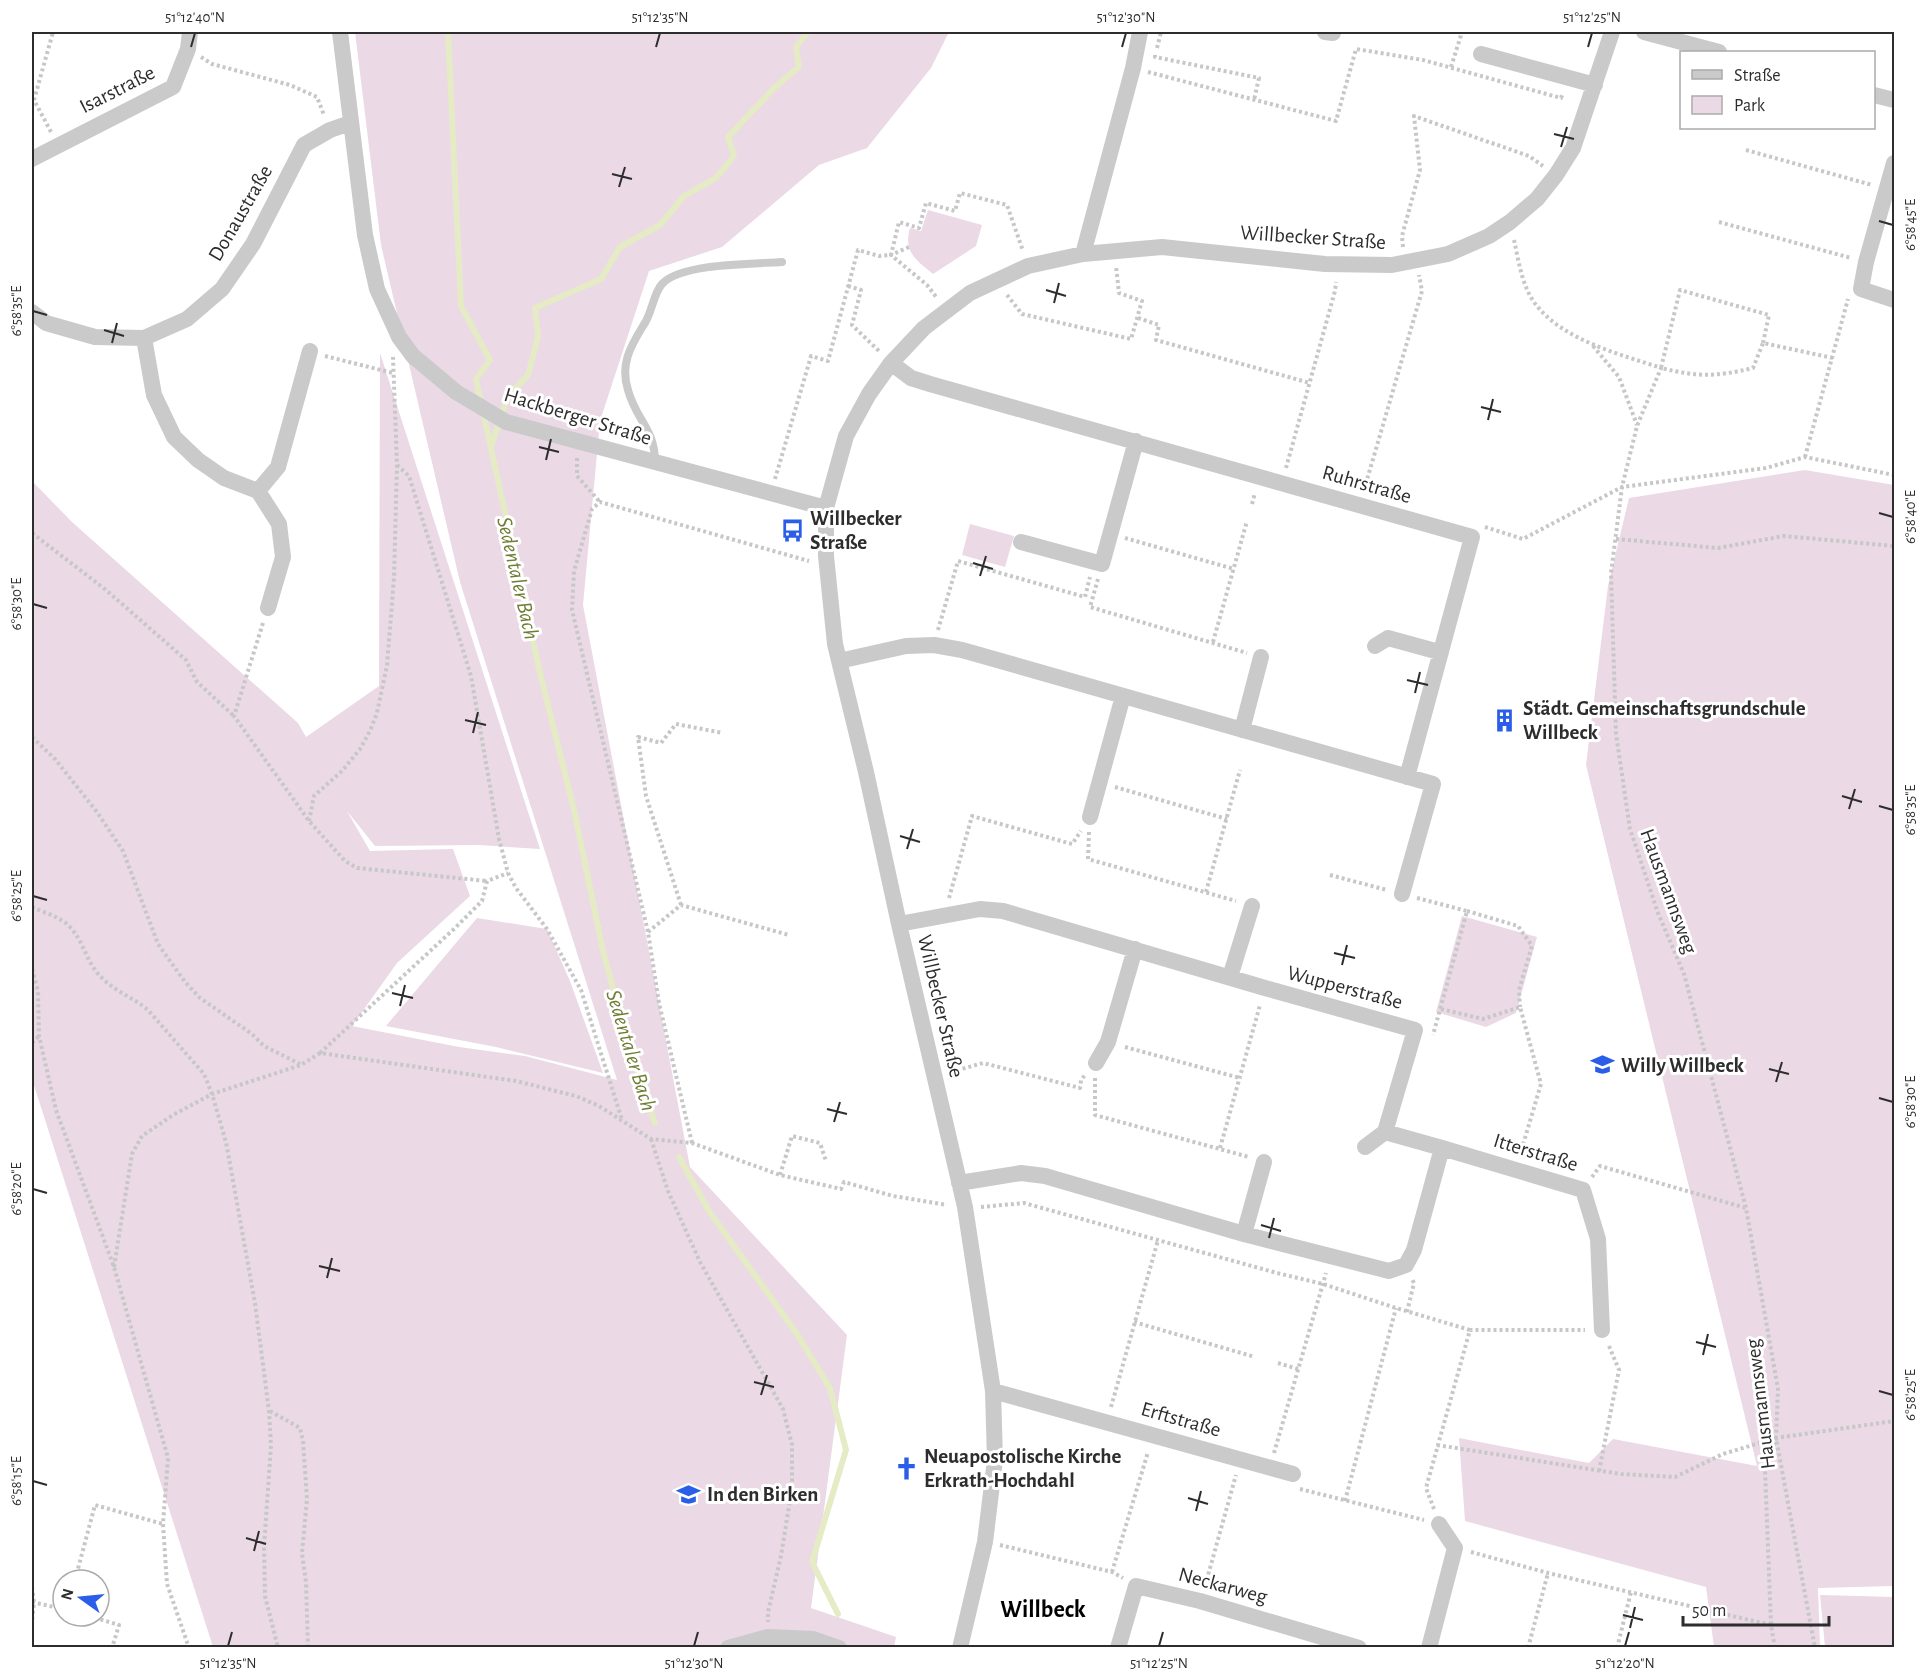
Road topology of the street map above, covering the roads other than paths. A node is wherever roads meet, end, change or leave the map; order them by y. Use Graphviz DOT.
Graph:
graph roads {
  1 [pos="190,32"];
  2 [pos="340,32"];
  3 [pos="1140,32"];
  4 [pos="1611,32"];
  5 [pos="1644,32"];
  6 [pos="1715,51"];
  7 [pos="1482,54"];
  8 [pos="1595,85"];
  9 [pos="1875,94"];
  10 [pos="1894,100"];
  11 [pos="350,123"];
  12 [pos="32,159"];
  13 [pos="1894,163"];
  14 [pos="1083,254"];
  15 [pos="782,262"];
  16 [pos="1894,300"];
  17 [pos="32,312"];
  18 [pos="144,338"];
  19 [pos="310,351"];
  20 [pos="891,363"];
  21 [pos="1136,441"];
  22 [pos="655,463"];
  23 [pos="258,491"];
  24 [pos="826,508"];
  25 [pos="1021,542"];
  26 [pos="268,608"];
  27 [pos="1375,646"];
  28 [pos="1439,652"];
  29 [pos="1261,657"];
  30 [pos="839,661"];
  31 [pos="1124,696"];
  32 [pos="1242,730"];
  33 [pos="1407,777"];
  34 [pos="1090,817"];
  35 [pos="1402,894"];
  36 [pos="1252,906"];
  37 [pos="899,924"];
  38 [pos="1135,949"];
  39 [pos="1230,977"];
  40 [pos="1096,1063"];
  41 [pos="1385,1132"];
  42 [pos="1365,1147"];
  43 [pos="1442,1148"];
  44 [pos="1264,1162"];
  45 [pos="959,1183"];
  46 [pos="1244,1234"];
  47 [pos="1602,1330"];
  48 [pos="993,1390"];
  49 [pos="1293,1474"];
  50 [pos="1439,1524"];
  51 [pos="728,1647"];
  52 [pos="839,1647"];
  53 [pos="960,1647"];
  54 [pos="1118,1647"];
  55 [pos="1359,1647"];
  56 [pos="1430,1647"];
  1 -- 12 [label="street, Isarstraße"];
  2 -- 11 [label="street, Hackberger Straße"];
  3 -- 14 [label="street"];
  4 -- 8 [label="street, Willbecker Straße"];
  5 -- 6 [label="street"];
  7 -- 8 [label="street"];
  8 -- 14 [label="street, Willbecker Straße"];
  9 -- 10 [label="street"];
  11 -- 18 [label="street, Donaustraße"];
  11 -- 22 [label="street, Hackberger Straße"];
  13 -- 16 [label="street"];
  14 -- 20 [label="street, Willbecker Straße"];
  15 -- 22 [label="lane"];
  17 -- 18 [label="street, Donaustraße"];
  18 -- 23 [label="street"];
  19 -- 23 [label="street"];
  20 -- 21 [label="street, Ruhrstraße"];
  20 -- 24 [label="street, Willbecker Straße"];
  21 -- 25 [label="street"];
  21 -- 28 [label="street, Ruhrstraße"];
  22 -- 24 [label="street, Hackberger Straße"];
  23 -- 26 [label="street"];
  24 -- 30 [label="street, Willbecker Straße"];
  27 -- 28 [label="street"];
  28 -- 33 [label="street"];
  29 -- 32 [label="street"];
  30 -- 31 [label="street"];
  30 -- 37 [label="street, Willbecker Straße"];
  31 -- 32 [label="street"];
  31 -- 34 [label="street"];
  32 -- 33 [label="street"];
  33 -- 35 [label="street"];
  36 -- 39 [label="street"];
  37 -- 38 [label="street, Wupperstraße"];
  37 -- 45 [label="street, Willbecker Straße"];
  38 -- 39 [label="street, Wupperstraße"];
  38 -- 40 [label="street"];
  39 -- 41 [label="street, Wupperstraße"];
  41 -- 42 [label="street"];
  41 -- 43 [label="street"];
  43 -- 46 [label="street"];
  43 -- 47 [label="street, Itterstraße"];
  44 -- 46 [label="street"];
  45 -- 46 [label="street"];
  45 -- 48 [label="street, Willbecker Straße"];
  48 -- 49 [label="street, Erftstraße"];
  48 -- 53 [label="street, Willbecker Straße"];
  50 -- 56 [label="street"];
  51 -- 52 [label="street"];
  54 -- 55 [label="street, Neckarweg"];
}
